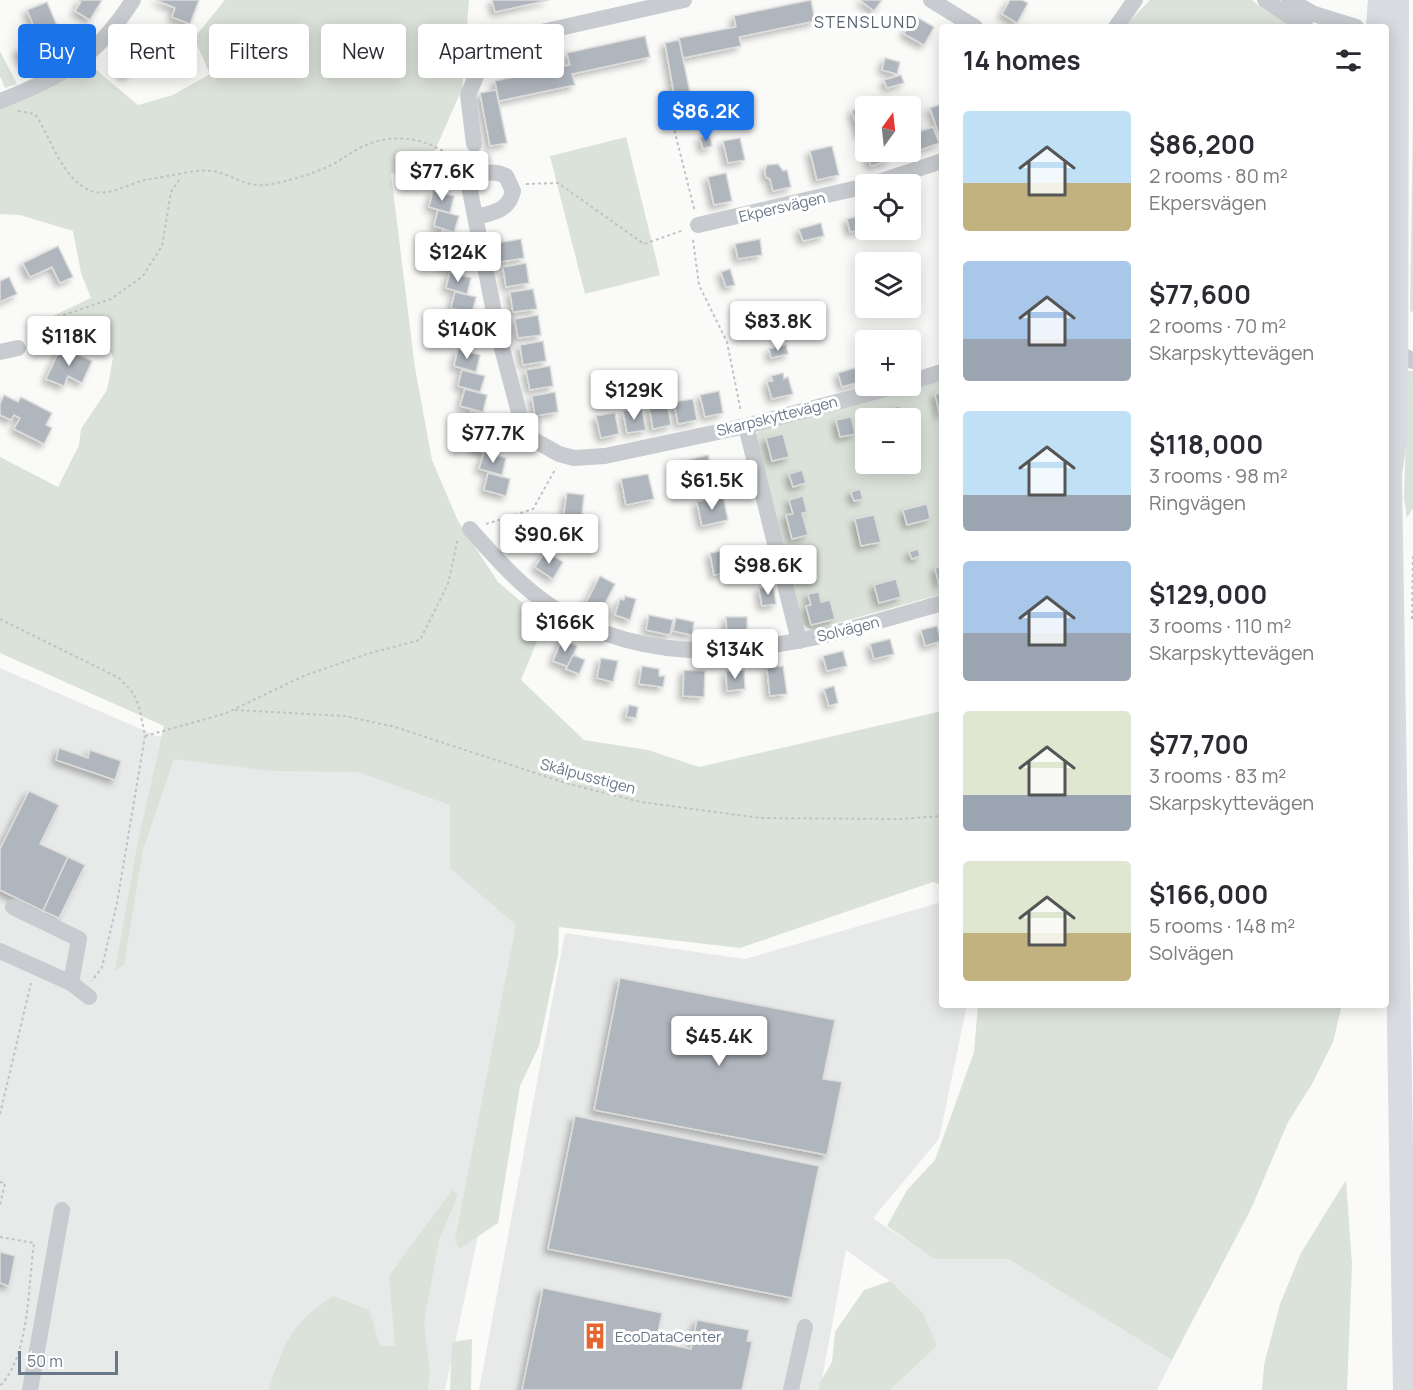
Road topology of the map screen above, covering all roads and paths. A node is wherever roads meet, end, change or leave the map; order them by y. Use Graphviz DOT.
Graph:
graph roads {
  1 [pos="133,0"];
  2 [pos="684,0"];
  3 [pos="931,0"];
  4 [pos="1135,0"];
  5 [pos="1265,0"];
  6 [pos="1289,0"];
  7 [pos="1380,0"];
  8 [pos="1397,0"];
  9 [pos="970,24"];
  10 [pos="1118,24"];
  11 [pos="1301,24"];
  12 [pos="1346,24"];
  13 [pos="1378,24"];
  14 [pos="1391,43"];
  15 [pos="6,106"];
  16 [pos="670,113"];
  17 [pos="474,144"];
  18 [pos="939,162"];
  19 [pos="902,174"];
  20 [pos="182,175"];
  21 [pos="513,187"];
  22 [pos="855,189"];
  23 [pos="470,191"];
  24 [pos="475,217"];
  25 [pos="698,225"];
  26 [pos="18,348"];
  27 [pos="0,352"];
  28 [pos="1405,356"];
  29 [pos="939,373"];
  30 [pos="921,379"];
  31 [pos="859,396"];
  32 [pos="741,409"];
  33 [pos="746,426"];
  34 [pos="564,455"];
  35 [pos="1389,473"];
  36 [pos="1390,479"];
  37 [pos="470,529"];
  38 [pos="939,604"];
  39 [pos="0,619"];
  40 [pos="799,641"];
  41 [pos="235,710"];
  42 [pos="145,736"];
  43 [pos="939,816"];
  44 [pos="13,907"];
  45 [pos="0,951"];
  46 [pos="34,968"];
  47 [pos="71,983"];
  48 [pos="89,997"];
  49 [pos="0,1114"];
  50 [pos="0,1182"];
  51 [pos="0,1205"];
  52 [pos="62,1210"];
  53 [pos="0,1237"];
  54 [pos="804,1327"];
  55 [pos="1409,1345"];
  56 [pos="0,1386"];
  57 [pos="30,1390"];
  58 [pos="791,1390"];
  59 [pos="1405,1390"];
  1 -- 15 [label="street"];
  2 -- 17 [label="street"];
  3 -- 9 [label="street"];
  4 -- 10 [label="street"];
  5 -- 11 [label="street"];
  6 -- 12 [label="street"];
  7 -- 13 [label="highway"];
  8 -- 14 [label="highway"];
  14 -- 28 [label="highway"];
  15 -- 20 [label="path"];
  16 -- 25 [label="path"];
  18 -- 19 [label="street"];
  20 -- 23 [label="path"];
  20 -- 26 [label="path"];
  21 -- 23 [label="street"];
  21 -- 24 [label="street"];
  21 -- 25 [label="path"];
  22 -- 25 [label="street, Ekpersvägen"];
  23 -- 24 [label="street, Skarpskyttevägen"];
  24 -- 34 [label="street, Skarpskyttevägen"];
  25 -- 32 [label="path"];
  26 -- 27 [label="street"];
  28 -- 36 [label="highway"];
  29 -- 30 [label="street"];
  31 -- 33 [label="street, Skarpskyttevägen"];
  33 -- 34 [label="street, Skarpskyttevägen"];
  33 -- 40 [label="street"];
  34 -- 37 [label="path"];
  35 -- 36 [label="highway"];
  36 -- 55 [label="highway"];
  37 -- 40 [label="street, Solvägen"];
  37 -- 41 [label="path"];
  38 -- 40 [label="street, Solvägen"];
  39 -- 42 [label="path"];
  41 -- 42 [label="path"];
  41 -- 43 [label="path, Skålpusstigen"];
  42 -- 47 [label="path"];
  44 -- 47 [label="street"];
  45 -- 46 [label="street"];
  46 -- 47 [label="street"];
  46 -- 49 [label="path"];
  47 -- 48 [label="street"];
  50 -- 51 [label="path"];
  52 -- 57 [label="street"];
  53 -- 56 [label="path"];
  54 -- 58 [label="street"];
  55 -- 59 [label="highway"];
}
